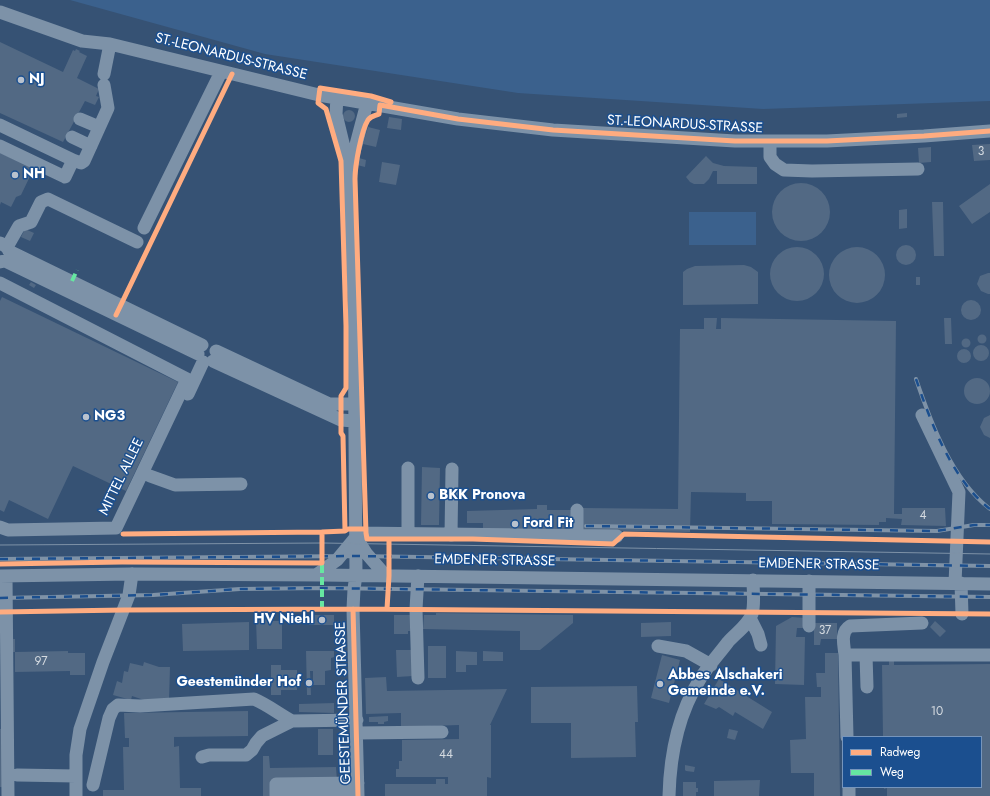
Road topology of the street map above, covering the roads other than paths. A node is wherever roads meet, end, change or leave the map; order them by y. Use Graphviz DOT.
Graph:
graph roads {
  1 [pos="0,12"];
  2 [pos="110,44"];
  3 [pos="221,72"];
  4 [pos="337,97"];
  5 [pos="367,103"];
  6 [pos="80,119"];
  7 [pos="0,125"];
  8 [pos="99,127"];
  9 [pos="990,131"];
  10 [pos="72,137"];
  11 [pos="770,141"];
  12 [pos="0,146"];
  13 [pos="91,146"];
  14 [pos="72,160"];
  15 [pos="918,169"];
  16 [pos="349,190"];
  17 [pos="144,228"];
  18 [pos="136,242"];
  19 [pos="4,253"];
  20 [pos="1,283"];
  21 [pos="206,355"];
  22 [pos="354,404"];
  23 [pos="922,415"];
  24 [pos="354,421"];
  25 [pos="408,468"];
  26 [pos="452,469"];
  27 [pos="150,476"];
  28 [pos="241,484"];
  29 [pos="577,510"];
  30 [pos="0,526"];
  31 [pos="408,534"];
  32 [pos="356,535"];
  33 [pos="451,535"];
  34 [pos="577,536"];
  35 [pos="617,536"];
  36 [pos="0,537"];
  37 [pos="132,574"];
  38 [pos="316,575"];
  39 [pos="356,575"];
  40 [pos="3,576"];
  41 [pos="386,576"];
  42 [pos="418,576"];
  43 [pos="753,580"];
  44 [pos="809,581"];
  45 [pos="958,583"];
  46 [pos="990,584"];
  47 [pos="962,614"];
  48 [pos="750,618"];
  49 [pos="922,624"];
  50 [pos="809,626"];
  51 [pos="761,644"];
  52 [pos="658,646"];
  53 [pos="845,655"];
  54 [pos="866,655"];
  55 [pos="990,655"];
  56 [pos="711,665"];
  57 [pos="418,678"];
  58 [pos="867,687"];
  59 [pos="292,721"];
  60 [pos="357,726"];
  61 [pos="442,732"];
  62 [pos="847,736"];
  63 [pos="202,757"];
  64 [pos="17,775"];
  65 [pos="76,776"];
  66 [pos="93,785"];
  67 [pos="358,791"];
  68 [pos="8,796"];
  69 [pos="76,796"];
  70 [pos="669,796"];
  1 -- 2 [label="street, ST.-LEONARDUS-STRASSE"];
  2 -- 3 [label="street, ST.-LEONARDUS-STRASSE"];
  2 -- 8 [label="street"];
  3 -- 4 [label="street, ST.-LEONARDUS-STRASSE"];
  3 -- 17 [label="street"];
  4 -- 5 [label="street, ST.-LEONARDUS-STRASSE"];
  4 -- 16 [label="street, GEESTEMÜNDER STRASSE"];
  5 -- 11 [label="street, ST.-LEONARDUS-STRASSE"];
  5 -- 16 [label="street, GEESTEMÜNDER STRASSE"];
  6 -- 8 [label="street"];
  7 -- 14 [label="street"];
  8 -- 13 [label="street"];
  9 -- 11 [label="street, ST.-LEONARDUS-STRASSE"];
  10 -- 13 [label="street"];
  11 -- 15 [label="street"];
  12 -- 14 [label="street"];
  13 -- 14 [label="street"];
  16 -- 22 [label="street, GEESTEMÜNDER STRASSE"];
  18 -- 19 [label="street"];
  19 -- 21 [label="street"];
  20 -- 30 [label="street, MITTEL ALLEE"];
  21 -- 22 [label="street"];
  21 -- 24 [label="street"];
  21 -- 27 [label="street"];
  22 -- 24 [label="street, GEESTEMÜNDER STRASSE"];
  23 -- 45 [label="street"];
  24 -- 32 [label="street, GEESTEMÜNDER STRASSE"];
  25 -- 31 [label="street"];
  26 -- 33 [label="street"];
  27 -- 28 [label="street"];
  27 -- 36 [label="street"];
  29 -- 34 [label="street"];
  31 -- 32 [label="street"];
  31 -- 33 [label="street"];
  32 -- 38 [label="street"];
  32 -- 39 [label="street, GEESTEMÜNDER STRASSE"];
  32 -- 41 [label="street"];
  33 -- 34 [label="street"];
  34 -- 35 [label="street"];
  37 -- 38 [label="street, EMDENER STRASSE"];
  37 -- 40 [label="street, EMDENER STRASSE"];
  37 -- 65 [label="street"];
  38 -- 39 [label="street, EMDENER STRASSE"];
  39 -- 41 [label="street, EMDENER STRASSE"];
  39 -- 60 [label="street, GEESTEMÜNDER STRASSE"];
  40 -- 68 [label="street"];
  41 -- 42 [label="street, EMDENER STRASSE"];
  42 -- 43 [label="street, EMDENER STRASSE"];
  42 -- 57 [label="street"];
  43 -- 44 [label="street, EMDENER STRASSE"];
  43 -- 48 [label="street"];
  44 -- 45 [label="street, EMDENER STRASSE"];
  44 -- 50 [label="street"];
  45 -- 46 [label="street, EMDENER STRASSE"];
  45 -- 47 [label="street"];
  48 -- 51 [label="street"];
  48 -- 56 [label="street"];
  49 -- 53 [label="street"];
  52 -- 56 [label="street"];
  53 -- 54 [label="street"];
  53 -- 62 [label="street"];
  54 -- 55 [label="street"];
  54 -- 58 [label="street"];
  56 -- 70 [label="street"];
  59 -- 60 [label="street"];
  59 -- 63 [label="street"];
  59 -- 66 [label="street"];
  60 -- 61 [label="street"];
  60 -- 67 [label="street, GEESTEMÜNDER STRASSE"];
  64 -- 65 [label="street"];
  65 -- 69 [label="street"];
  67 -- 67 [label="street"];
}
